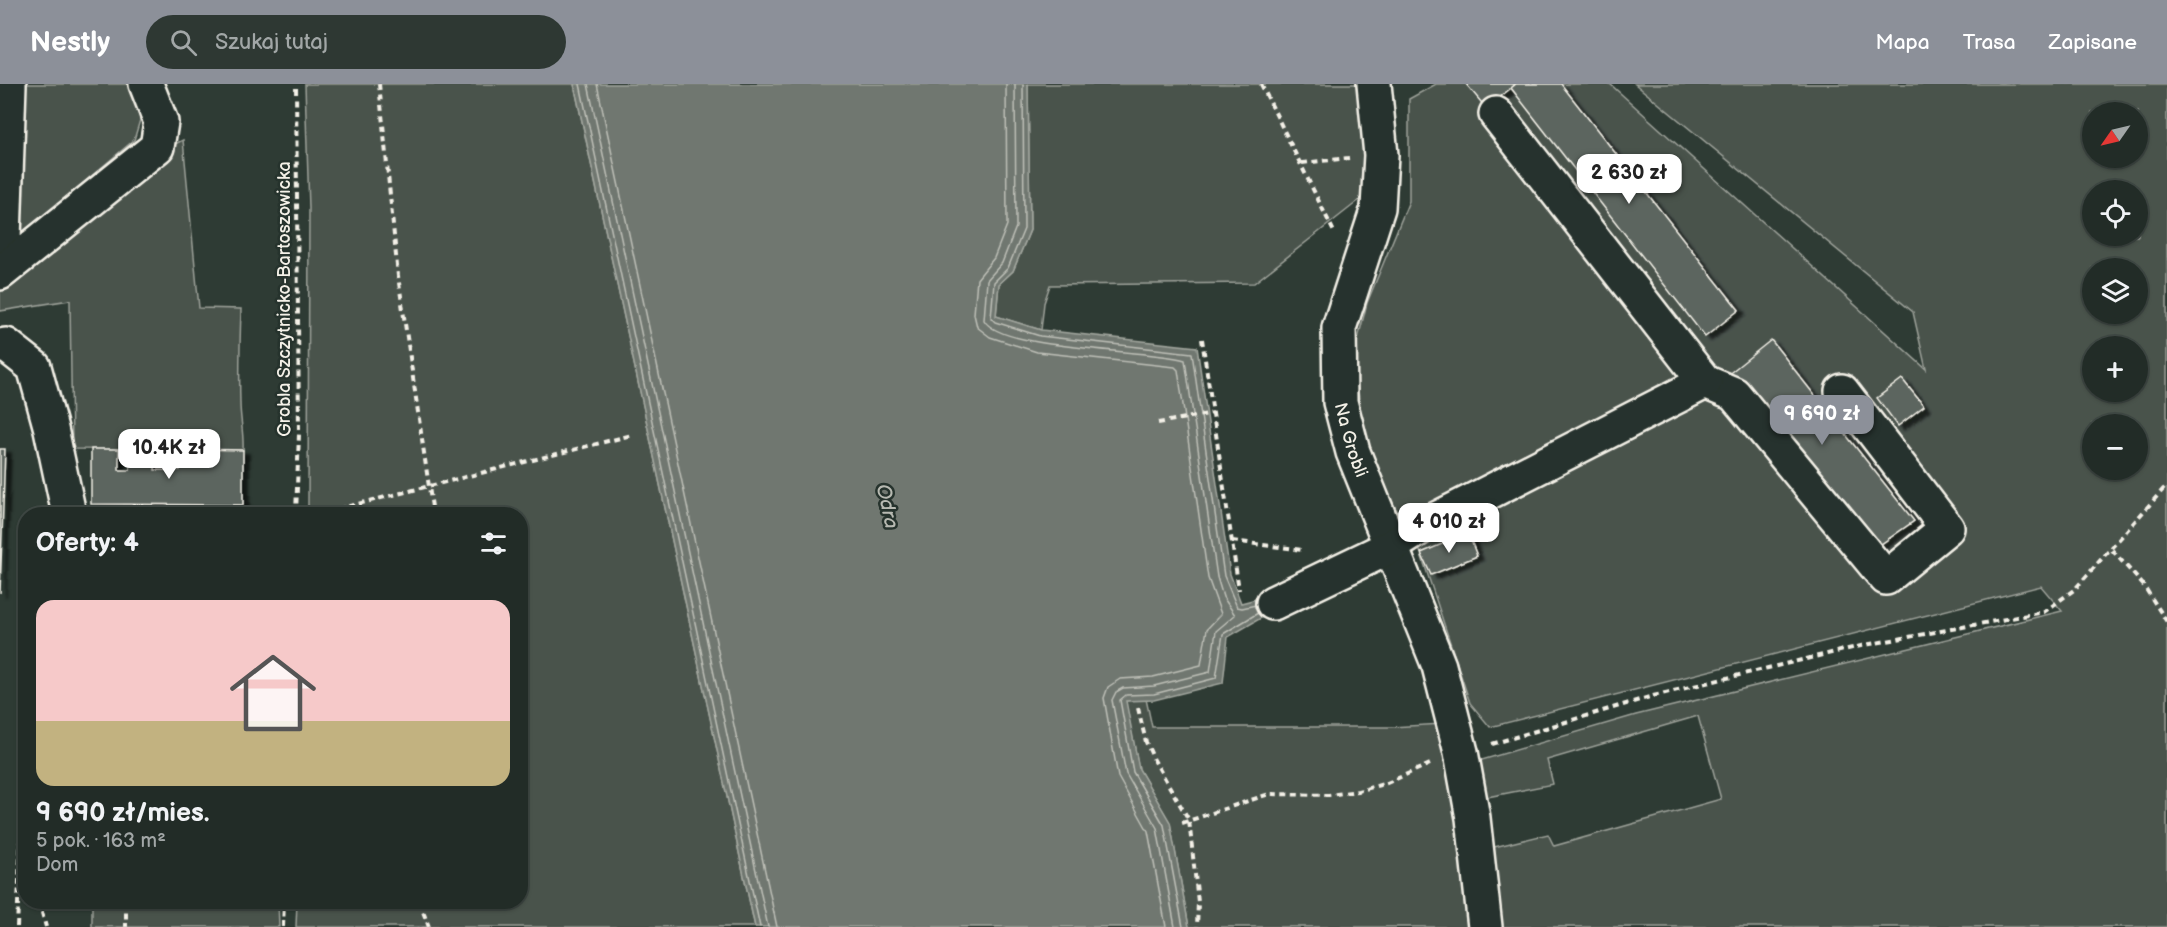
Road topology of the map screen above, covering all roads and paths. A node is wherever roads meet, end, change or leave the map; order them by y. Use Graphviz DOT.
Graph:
graph roads {
  1 [pos="9,84"];
  2 [pos="146,84"];
  3 [pos="296,84"];
  4 [pos="379,84"];
  5 [pos="1261,84"];
  6 [pos="1374,84"];
  7 [pos="1496,114"];
  8 [pos="1381,155"];
  9 [pos="1302,163"];
  10 [pos="1337,238"];
  11 [pos="2,272"];
  12 [pos="1202,339"];
  13 [pos="3,346"];
  14 [pos="1705,382"];
  15 [pos="1842,391"];
  16 [pos="1213,413"];
  17 [pos="1158,423"];
  18 [pos="632,435"];
  19 [pos="429,485"];
  20 [pos="2167,485"];
  21 [pos="68,507"];
  22 [pos="296,507"];
  23 [pos="345,507"];
  24 [pos="432,507"];
  25 [pos="1232,540"];
  26 [pos="1392,546"];
  27 [pos="2112,550"];
  28 [pos="1348,568"];
  29 [pos="1239,590"];
  30 [pos="1273,603"];
  31 [pos="2167,622"];
  32 [pos="1138,708"];
  33 [pos="1461,752"];
  34 [pos="1414,769"];
  35 [pos="1189,820"];
  36 [pos="1182,823"];
  37 [pos="18,904"];
  38 [pos="41,909"];
  39 [pos="126,909"];
  40 [pos="283,909"];
  41 [pos="422,909"];
  42 [pos="17,927"];
  43 [pos="46,927"];
  44 [pos="126,927"];
  45 [pos="283,927"];
  46 [pos="429,927"];
  47 [pos="1197,927"];
  48 [pos="1485,927"];
  1 -- 11 [label="lane"];
  2 -- 11 [label="lane"];
  3 -- 22 [label="path, Grobla Szczytnicko-Bartoszowicka"];
  4 -- 19 [label="path"];
  5 -- 9 [label="path"];
  6 -- 8 [label="lane, Na Grobli"];
  7 -- 14 [label="lane"];
  8 -- 9 [label="path"];
  8 -- 26 [label="lane, Na Grobli"];
  9 -- 10 [label="path"];
  12 -- 16 [label="path"];
  13 -- 21 [label="lane"];
  14 -- 15 [label="lane"];
  14 -- 26 [label="lane"];
  16 -- 17 [label="path"];
  16 -- 25 [label="path"];
  18 -- 19 [label="path"];
  19 -- 23 [label="path"];
  19 -- 24 [label="path"];
  20 -- 27 [label="path"];
  25 -- 28 [label="path"];
  25 -- 29 [label="path"];
  26 -- 28 [label="lane"];
  26 -- 33 [label="lane, Na Grobli"];
  27 -- 31 [label="path"];
  27 -- 33 [label="path"];
  28 -- 30 [label="lane"];
  32 -- 35 [label="path"];
  33 -- 48 [label="lane, Na Grobli"];
  34 -- 35 [label="path"];
  35 -- 36 [label="path"];
  35 -- 47 [label="path"];
  37 -- 42 [label="path"];
  38 -- 43 [label="path"];
  39 -- 44 [label="path"];
  40 -- 45 [label="path"];
  41 -- 46 [label="path"];
}
